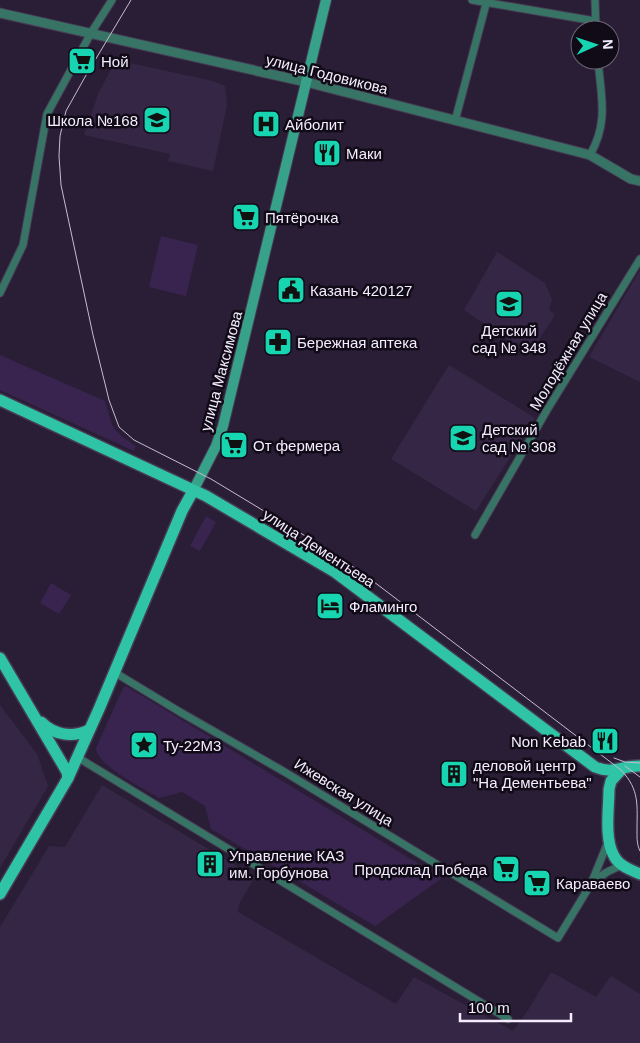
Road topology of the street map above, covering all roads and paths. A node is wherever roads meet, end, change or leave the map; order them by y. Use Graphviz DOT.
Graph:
graph roads {
  1 [pos="112,0"];
  2 [pos="326,0"];
  3 [pos="472,0"];
  4 [pos="595,0"];
  5 [pos="486,4"];
  6 [pos="0,13"];
  7 [pos="589,20"];
  8 [pos="595,20"];
  9 [pos="91,33"];
  10 [pos="599,70"];
  11 [pos="306,82"];
  12 [pos="456,121"];
  13 [pos="590,155"];
  14 [pos="640,181"];
  15 [pos="640,259"];
  16 [pos="0,293"];
  17 [pos="0,400"];
  18 [pos="193,491"];
  19 [pos="475,535"];
  20 [pos="0,658"];
  21 [pos="114,672"];
  22 [pos="33,713"];
  23 [pos="89,730"];
  24 [pos="77,757"];
  25 [pos="633,766"];
  26 [pos="595,767"];
  27 [pos="68,778"];
  28 [pos="609,789"];
  29 [pos="608,840"];
  30 [pos="622,865"];
  31 [pos="640,874"];
  32 [pos="591,884"];
  33 [pos="0,894"];
  34 [pos="508,1019"];
  1 -- 9 [label="street"];
  2 -- 11 [label="main road, улица Максимова"];
  3 -- 5 [label="street"];
  4 -- 8 [label="street"];
  5 -- 7 [label="street"];
  5 -- 12 [label="street"];
  6 -- 9 [label="street, улица Годовикова"];
  9 -- 11 [label="street, улица Годовикова"];
  9 -- 16 [label="street"];
  10 -- 13 [label="street"];
  11 -- 12 [label="street, улица Годовикова"];
  11 -- 18 [label="main road, улица Максимова"];
  12 -- 13 [label="street, улица Годовикова"];
  13 -- 14 [label="street, улица Годовикова"];
  15 -- 19 [label="street, Молодёжная улица"];
  17 -- 18 [label="main road, улица Дементьева"];
  18 -- 21 [label="main road, улица Максимова"];
  18 -- 26 [label="main road, улица Дементьева"];
  20 -- 22 [label="main road"];
  21 -- 23 [label="main road, улица Максимова"];
  21 -- 32 [label="street, Ижевская улица"];
  22 -- 23 [label="main road"];
  22 -- 27 [label="main road"];
  23 -- 24 [label="main road, улица Максимова"];
  24 -- 27 [label="main road, улица Максимова"];
  24 -- 34 [label="street"];
  25 -- 26 [label="main road, улица Дементьева"];
  25 -- 28 [label="main road, улица Дементьева"];
  26 -- 28 [label="main road, улица Дементьева"];
  27 -- 33 [label="main road, улица Максимова"];
  28 -- 29 [label="main road"];
  29 -- 30 [label="main road"];
  29 -- 32 [label="street"];
  30 -- 31 [label="main road"];
  30 -- 32 [label="street"];
}
